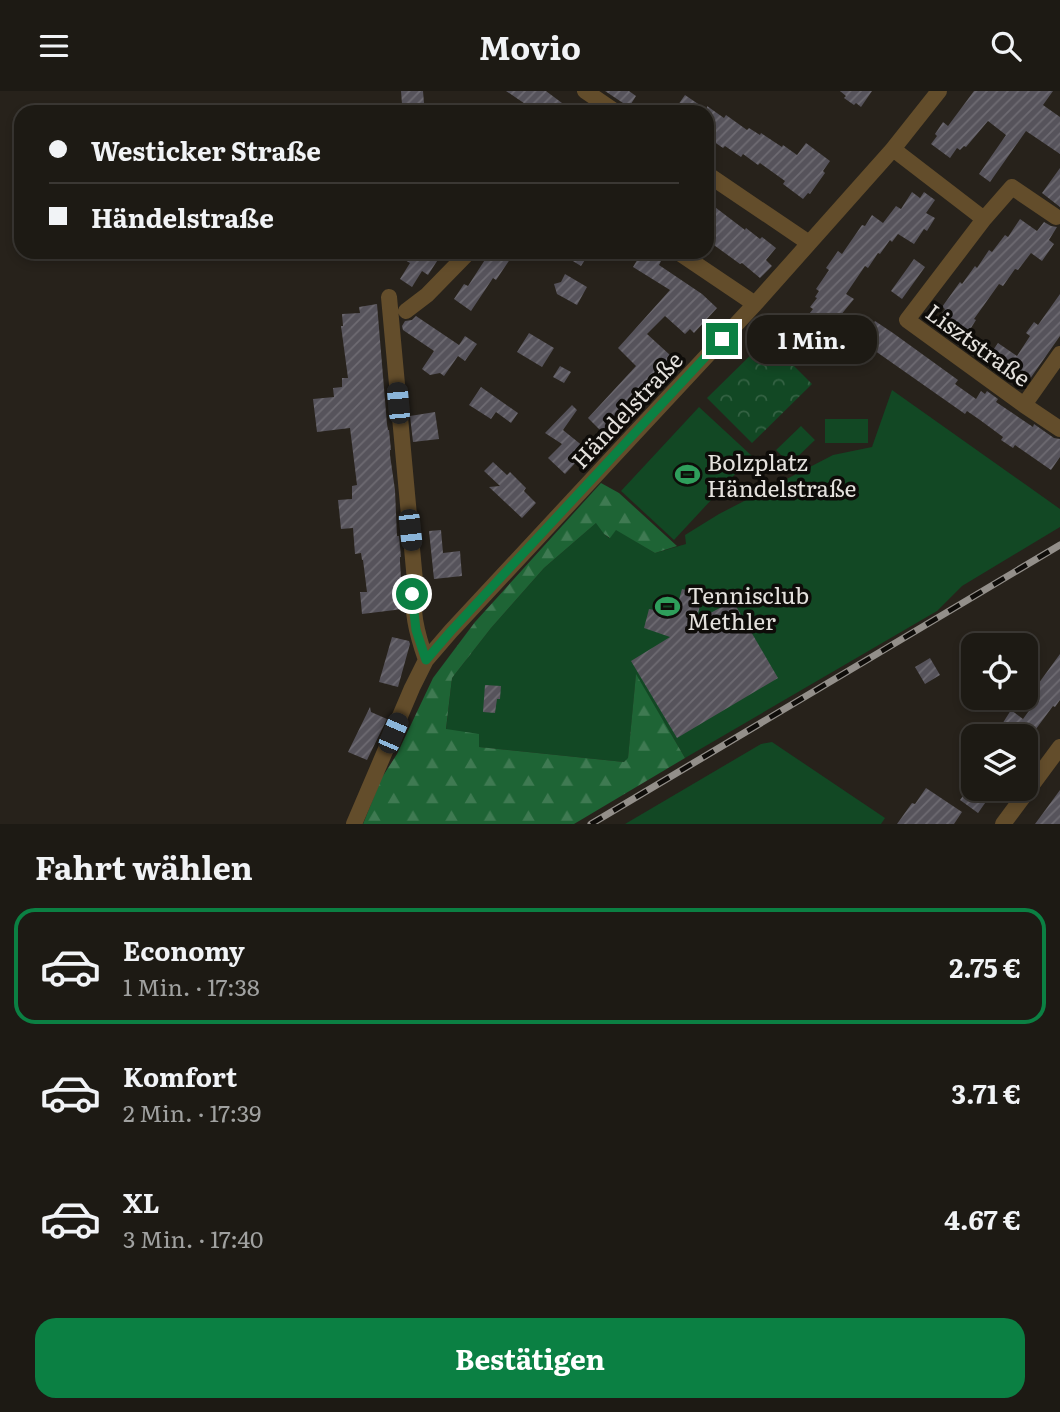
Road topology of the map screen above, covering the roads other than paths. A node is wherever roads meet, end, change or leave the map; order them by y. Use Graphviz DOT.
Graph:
graph roads {
  1 [pos="585,91"];
  2 [pos="939,91"];
  3 [pos="606,105"];
  4 [pos="893,149"];
  5 [pos="714,179"];
  6 [pos="1056,217"];
  7 [pos="984,219"];
  8 [pos="809,243"];
  9 [pos="462,259"];
  10 [pos="689,259"];
  11 [pos="389,297"];
  12 [pos="755,303"];
  13 [pos="407,311"];
  14 [pos="1060,354"];
  15 [pos="1024,405"];
  16 [pos="1060,429"];
  17 [pos="426,660"];
  18 [pos="1060,747"];
  19 [pos="354,824"];
  20 [pos="1003,824"];
  1 -- 3 [label="street"];
  2 -- 4 [label="street, Händelstraße"];
  4 -- 7 [label="street"];
  4 -- 8 [label="street, Händelstraße"];
  5 -- 8 [label="street"];
  6 -- 7 [label="street, Lisztstraße"];
  7 -- 15 [label="street, Lisztstraße"];
  8 -- 12 [label="street, Händelstraße"];
  9 -- 13 [label="street"];
  10 -- 12 [label="street"];
  11 -- 17 [label="street"];
  12 -- 17 [label="street, Händelstraße"];
  14 -- 15 [label="street, Lisztstraße"];
  15 -- 16 [label="street, Lisztstraße"];
  17 -- 19 [label="street, Händelstraße"];
  18 -- 20 [label="street"];
}
